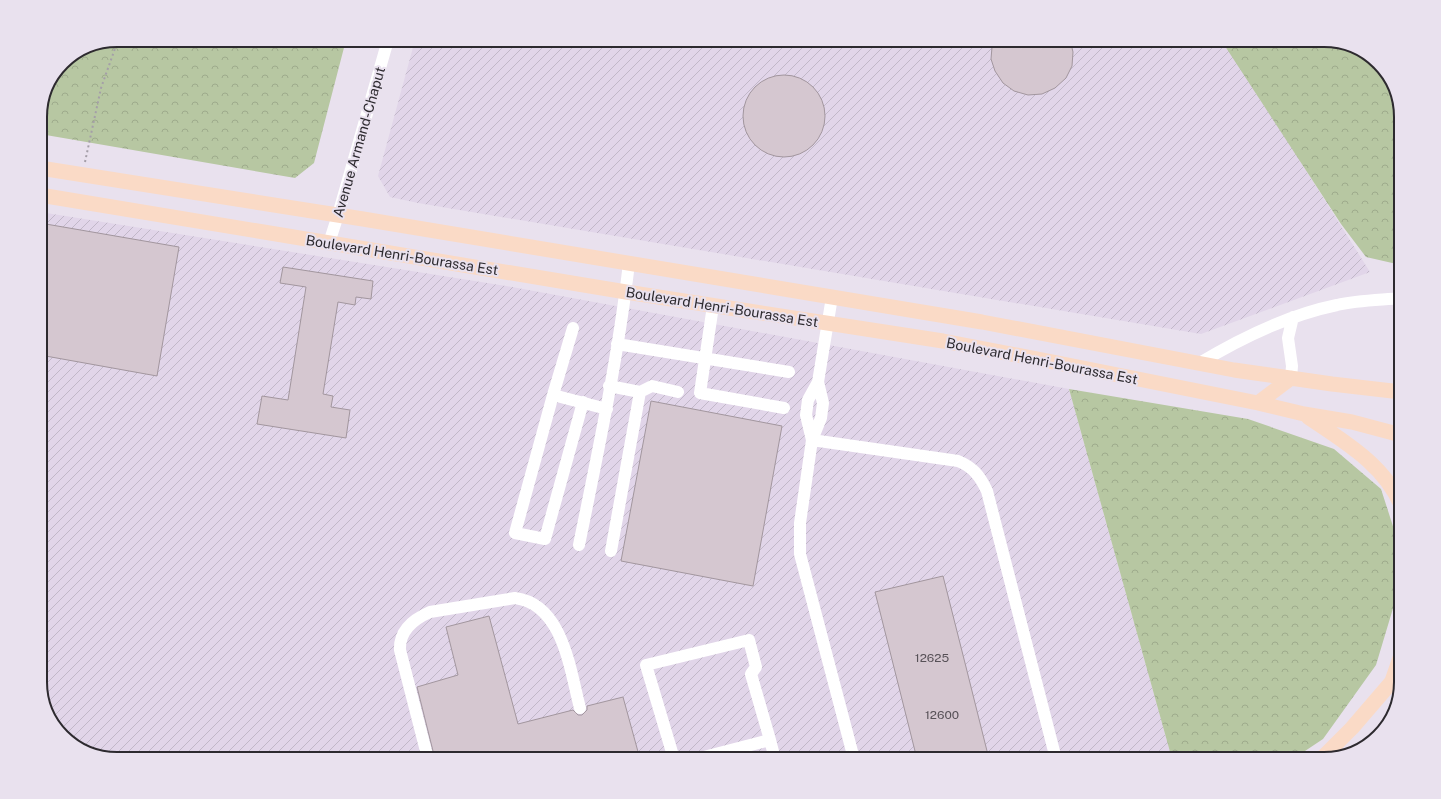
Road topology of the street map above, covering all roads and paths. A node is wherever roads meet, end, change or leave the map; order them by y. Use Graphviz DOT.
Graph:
graph roads {
  1 [pos="116,47"];
  2 [pos="386,47"];
  3 [pos="47,169"];
  4 [pos="83,175"];
  5 [pos="47,196"];
  6 [pos="338,215"];
  7 [pos="329,243"];
  8 [pos="629,263"];
  9 [pos="626,292"];
  10 [pos="832,297"];
  11 [pos="1394,299"];
  12 [pos="714,306"];
  13 [pos="1293,317"];
  14 [pos="828,323"];
  15 [pos="573,328"];
  16 [pos="617,344"];
  17 [pos="706,359"];
  18 [pos="1198,364"];
  19 [pos="789,372"];
  20 [pos="1291,378"];
  21 [pos="610,386"];
  22 [pos="1394,391"];
  23 [pos="640,392"];
  24 [pos="678,392"];
  25 [pos="553,394"];
  26 [pos="583,402"];
  27 [pos="1258,403"];
  28 [pos="784,408"];
  29 [pos="607,409"];
  30 [pos="1304,414"];
  31 [pos="1394,433"];
  32 [pos="812,440"];
  33 [pos="1394,494"];
  34 [pos="579,545"];
  35 [pos="611,551"];
  36 [pos="1394,678"];
  37 [pos="580,708"];
  38 [pos="770,740"];
  39 [pos="426,752"];
  40 [pos="672,752"];
  41 [pos="723,752"];
  42 [pos="773,752"];
  43 [pos="852,752"];
  44 [pos="1054,752"];
  45 [pos="1328,752"];
  1 -- 4 [label="path"];
  2 -- 6 [label="street, Avenue Armand-Chaput"];
  3 -- 4 [label="main road, Boulevard Henri-Bourassa Est"];
  4 -- 6 [label="main road, Boulevard Henri-Bourassa Est"];
  5 -- 7 [label="main road, Boulevard Henri-Bourassa Est"];
  6 -- 7 [label="street, Avenue Armand-Chaput"];
  6 -- 8 [label="main road, Boulevard Henri-Bourassa Est"];
  7 -- 9 [label="main road, Boulevard Henri-Bourassa Est"];
  8 -- 9 [label="street"];
  8 -- 10 [label="main road, Boulevard Henri-Bourassa Est"];
  9 -- 12 [label="main road, Boulevard Henri-Bourassa Est"];
  9 -- 16 [label="street"];
  10 -- 14 [label="street"];
  10 -- 18 [label="main road, Boulevard Henri-Bourassa Est"];
  11 -- 13 [label="street"];
  12 -- 14 [label="main road, Boulevard Henri-Bourassa Est"];
  12 -- 17 [label="street"];
  13 -- 18 [label="street"];
  13 -- 20 [label="street"];
  14 -- 27 [label="main road, Boulevard Henri-Bourassa Est"];
  14 -- 32 [label="street"];
  15 -- 25 [label="street"];
  16 -- 17 [label="street"];
  16 -- 21 [label="street"];
  17 -- 19 [label="street"];
  17 -- 28 [label="street"];
  18 -- 20 [label="main road, Boulevard Henri-Bourassa Est"];
  20 -- 22 [label="main road, Boulevard Henri-Bourassa Est"];
  20 -- 27 [label="main road"];
  21 -- 23 [label="street"];
  21 -- 29 [label="street"];
  23 -- 24 [label="street"];
  23 -- 35 [label="street"];
  25 -- 26 [label="street"];
  25 -- 26 [label="street"];
  26 -- 29 [label="street"];
  27 -- 30 [label="main road, Boulevard Henri-Bourassa Est"];
  29 -- 34 [label="street"];
  30 -- 31 [label="main road, Boulevard Henri-Bourassa Est"];
  30 -- 33 [label="main road"];
  32 -- 43 [label="street"];
  32 -- 44 [label="street"];
  36 -- 45 [label="main road"];
  37 -- 39 [label="street"];
  38 -- 40 [label="street"];
  38 -- 41 [label="street"];
  38 -- 42 [label="street"];
}
